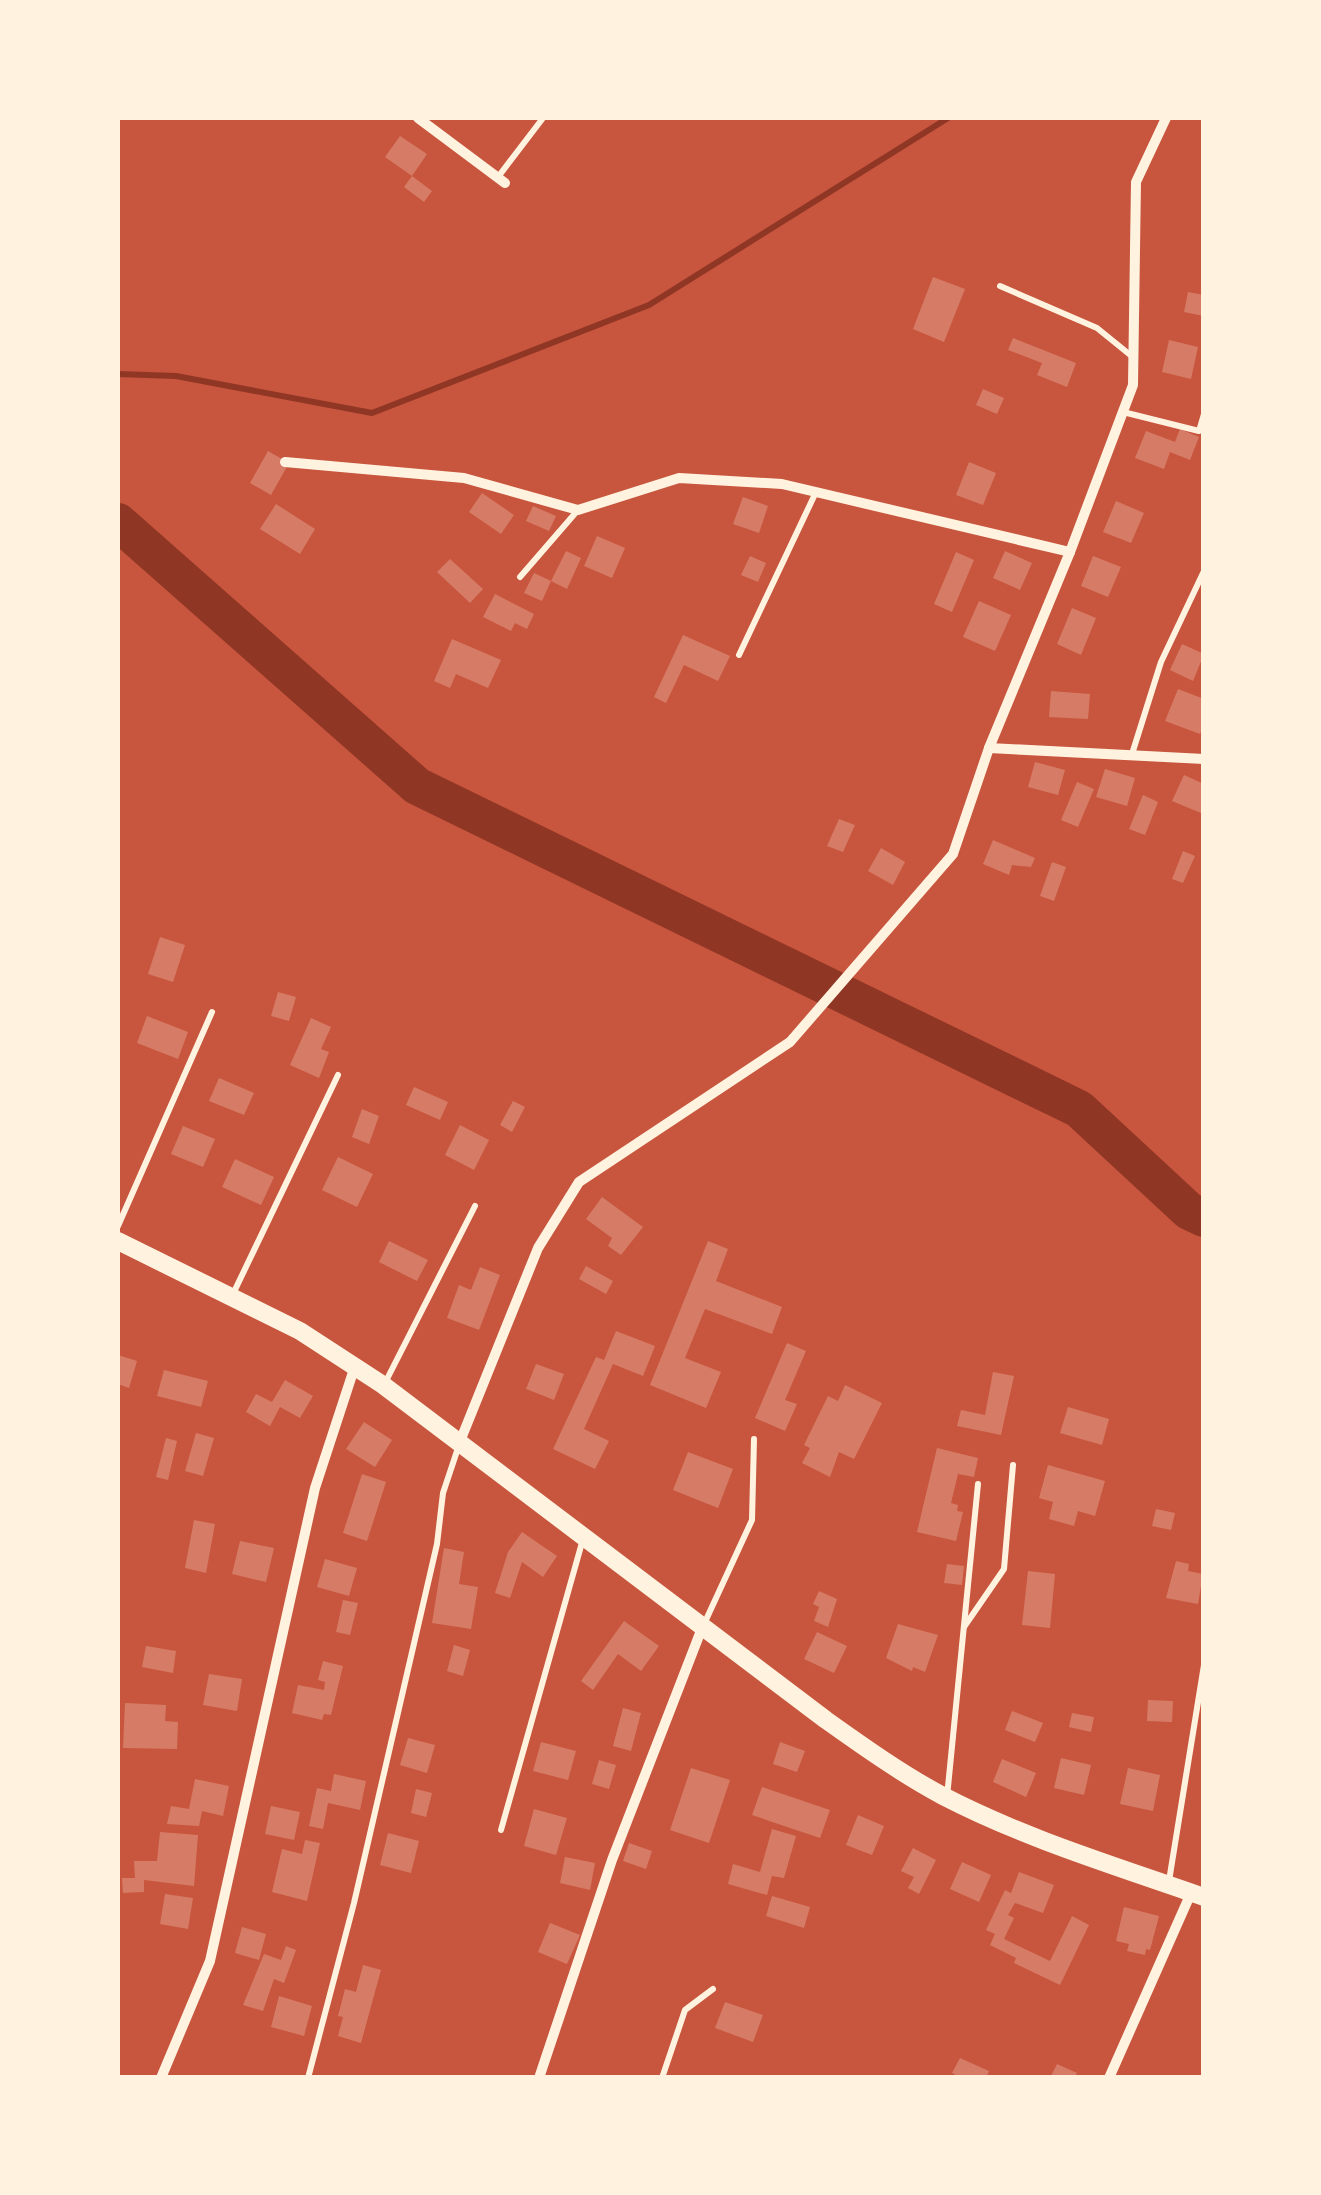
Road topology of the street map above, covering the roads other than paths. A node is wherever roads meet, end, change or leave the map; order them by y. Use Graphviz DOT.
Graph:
graph roads {
  1 [pos="418,118"];
  2 [pos="543,118"];
  3 [pos="1166,118"];
  4 [pos="501,180"];
  5 [pos="1000,286"];
  6 [pos="1135,358"];
  7 [pos="1123,412"];
  8 [pos="1204,414"];
  9 [pos="285,462"];
  10 [pos="816,492"];
  11 [pos="578,510"];
  12 [pos="1070,552"];
  13 [pos="1204,571"];
  14 [pos="520,577"];
  15 [pos="738,656"];
  16 [pos="989,748"];
  17 [pos="1132,755"];
  18 [pos="1204,759"];
  19 [pos="212,1012"];
  20 [pos="338,1076"];
  21 [pos="475,1206"];
  22 [pos="118,1226"];
  23 [pos="118,1241"];
  24 [pos="233,1296"];
  25 [pos="356,1366"];
  26 [pos="383,1385"];
  27 [pos="754,1439"];
  28 [pos="460,1444"];
  29 [pos="1013,1465"];
  30 [pos="978,1484"];
  31 [pos="583,1538"];
  32 [pos="702,1628"];
  33 [pos="964,1628"];
  34 [pos="1204,1665"];
  35 [pos="947,1798"];
  36 [pos="501,1830"];
  37 [pos="1168,1885"];
  38 [pos="1197,1895"];
  39 [pos="713,1988"];
  40 [pos="160,2078"];
  41 [pos="308,2078"];
  42 [pos="539,2078"];
  43 [pos="662,2078"];
  44 [pos="1109,2078"];
  1 -- 4 [label="street"];
  2 -- 4 [label="lane"];
  3 -- 6 [label="street"];
  5 -- 6 [label="lane"];
  6 -- 7 [label="street"];
  7 -- 8 [label="lane"];
  7 -- 12 [label="street"];
  9 -- 11 [label="street"];
  10 -- 11 [label="street"];
  10 -- 12 [label="street"];
  10 -- 15 [label="lane"];
  11 -- 14 [label="lane"];
  12 -- 16 [label="street"];
  13 -- 17 [label="lane"];
  16 -- 17 [label="street"];
  16 -- 28 [label="street"];
  17 -- 18 [label="street"];
  19 -- 22 [label="lane"];
  20 -- 24 [label="lane"];
  21 -- 26 [label="lane"];
  23 -- 24 [label="main road"];
  24 -- 25 [label="main road"];
  25 -- 26 [label="main road"];
  25 -- 40 [label="street"];
  26 -- 28 [label="main road"];
  27 -- 32 [label="lane"];
  28 -- 31 [label="main road"];
  28 -- 41 [label="lane"];
  29 -- 33 [label="lane"];
  30 -- 33 [label="lane"];
  31 -- 32 [label="main road"];
  31 -- 36 [label="lane"];
  32 -- 35 [label="main road"];
  32 -- 42 [label="street"];
  33 -- 35 [label="lane"];
  34 -- 37 [label="lane"];
  35 -- 37 [label="main road"];
  37 -- 38 [label="main road"];
  38 -- 44 [label="street"];
  39 -- 43 [label="lane"];
}
